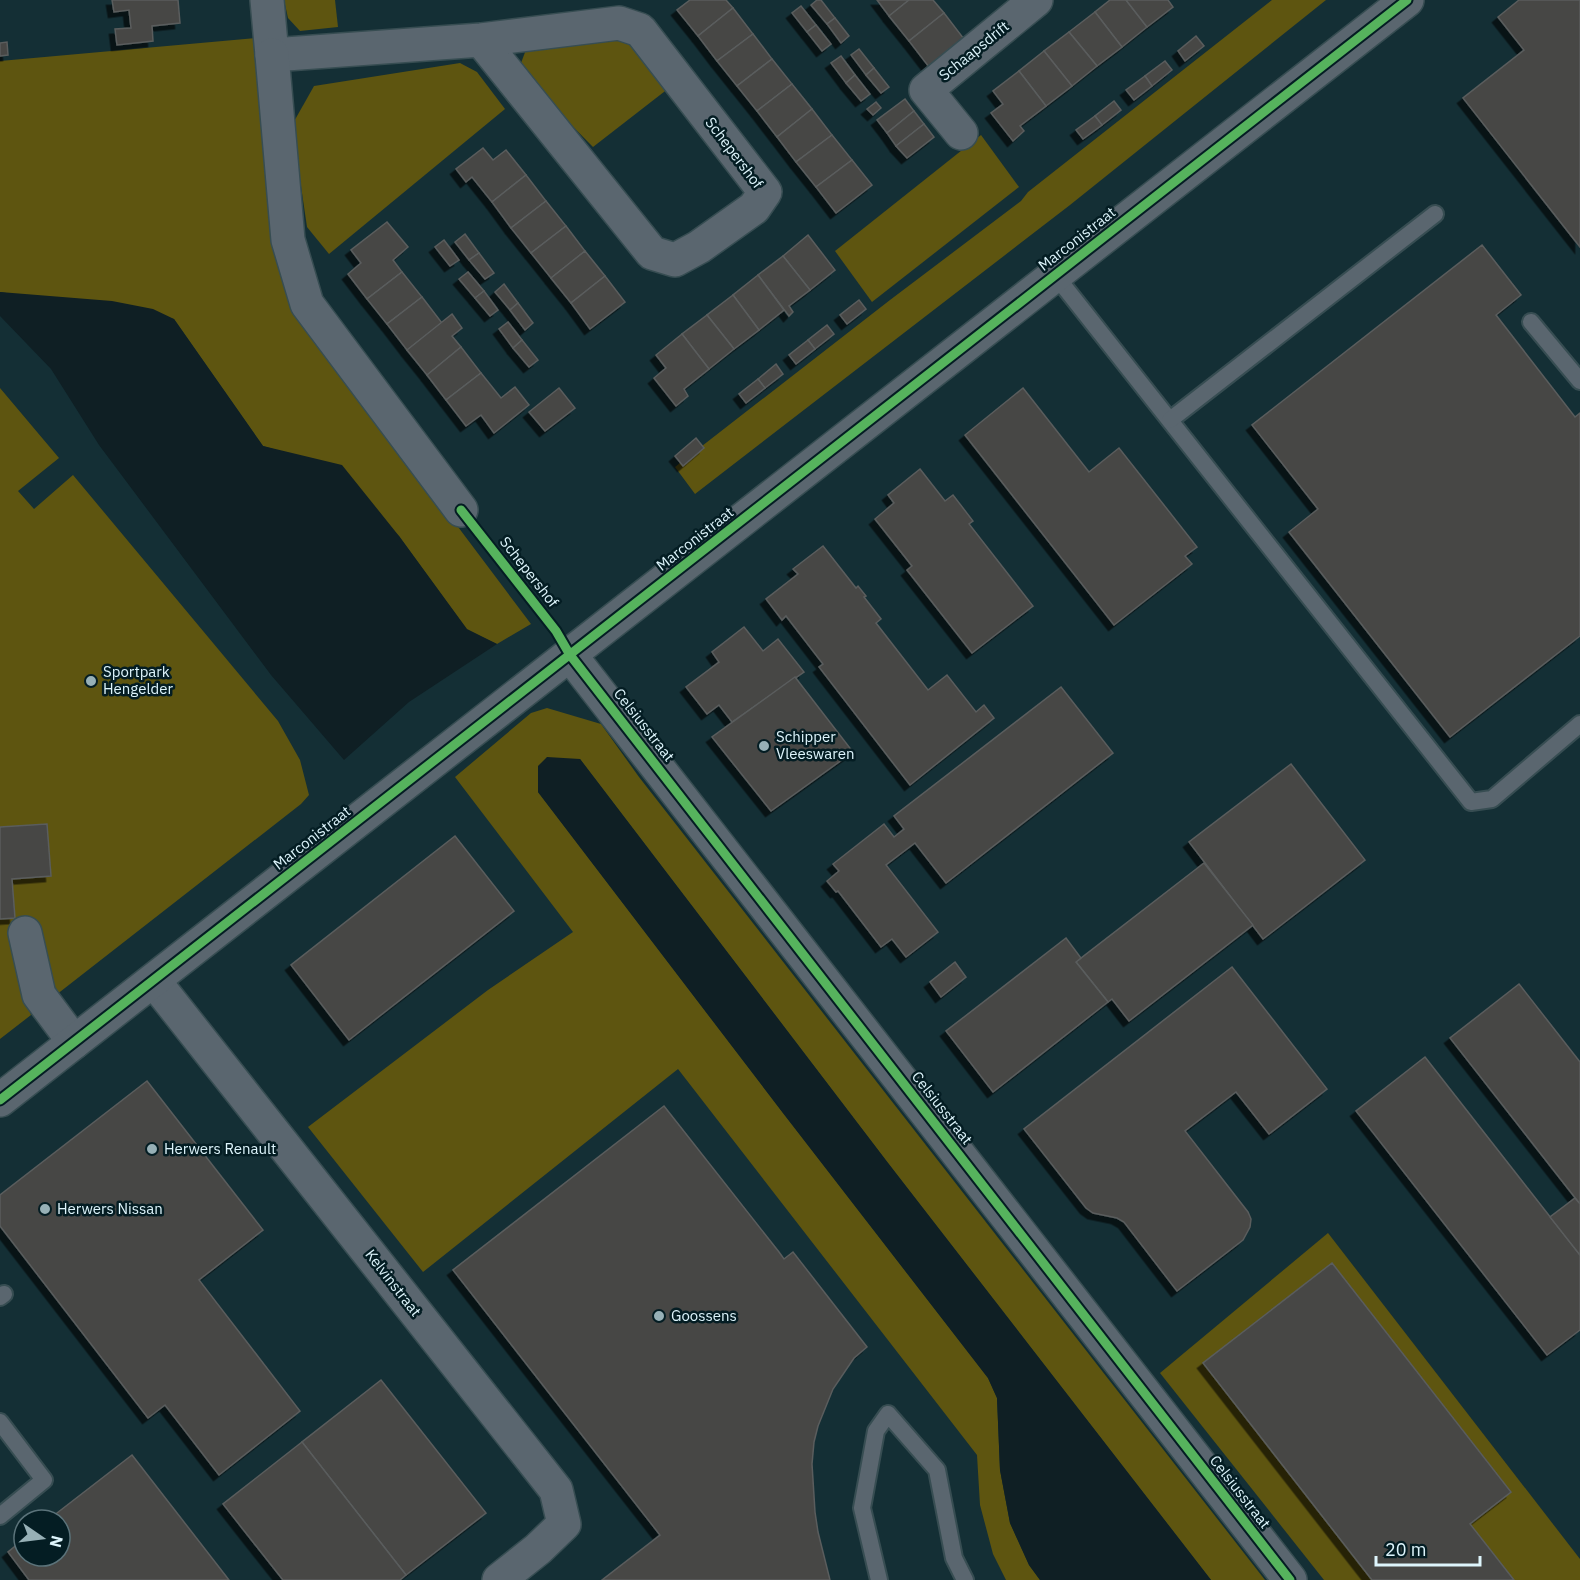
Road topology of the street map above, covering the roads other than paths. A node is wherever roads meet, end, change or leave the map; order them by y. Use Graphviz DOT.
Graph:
graph roads {
  1 [pos="267,0"];
  2 [pos="1036,0"];
  3 [pos="1407,0"];
  4 [pos="481,40"];
  5 [pos="273,55"];
  6 [pos="961,133"];
  7 [pos="1435,214"];
  8 [pos="1055,275"];
  9 [pos="1531,322"];
  10 [pos="1580,381"];
  11 [pos="1170,420"];
  12 [pos="461,510"];
  13 [pos="570,655"];
  14 [pos="1580,724"];
  15 [pos="25,933"];
  16 [pos="154,981"];
  17 [pos="74,1042"];
  18 [pos="0,1100"];
  19 [pos="0,1422"];
  20 [pos="0,1516"];
  21 [pos="499,1580"];
  22 [pos="879,1580"];
  23 [pos="965,1580"];
  24 [pos="1290,1580"];
  1 -- 5 [label="street"];
  2 -- 6 [label="street, Schaapsdrift"];
  3 -- 8 [label="street, Marconistraat"];
  4 -- 4 [label="street, Schepershof"];
  4 -- 5 [label="street, Schepershof"];
  5 -- 12 [label="street"];
  7 -- 11 [label="lane"];
  8 -- 11 [label="lane"];
  8 -- 13 [label="street, Marconistraat"];
  9 -- 10 [label="lane"];
  11 -- 14 [label="lane"];
  13 -- 16 [label="street, Marconistraat"];
  13 -- 24 [label="street, Celsiusstraat"];
  15 -- 17 [label="street"];
  16 -- 17 [label="street, Marconistraat"];
  16 -- 21 [label="street, Kelvinstraat"];
  17 -- 18 [label="street, Marconistraat"];
  19 -- 20 [label="lane"];
  22 -- 23 [label="lane"];
}
